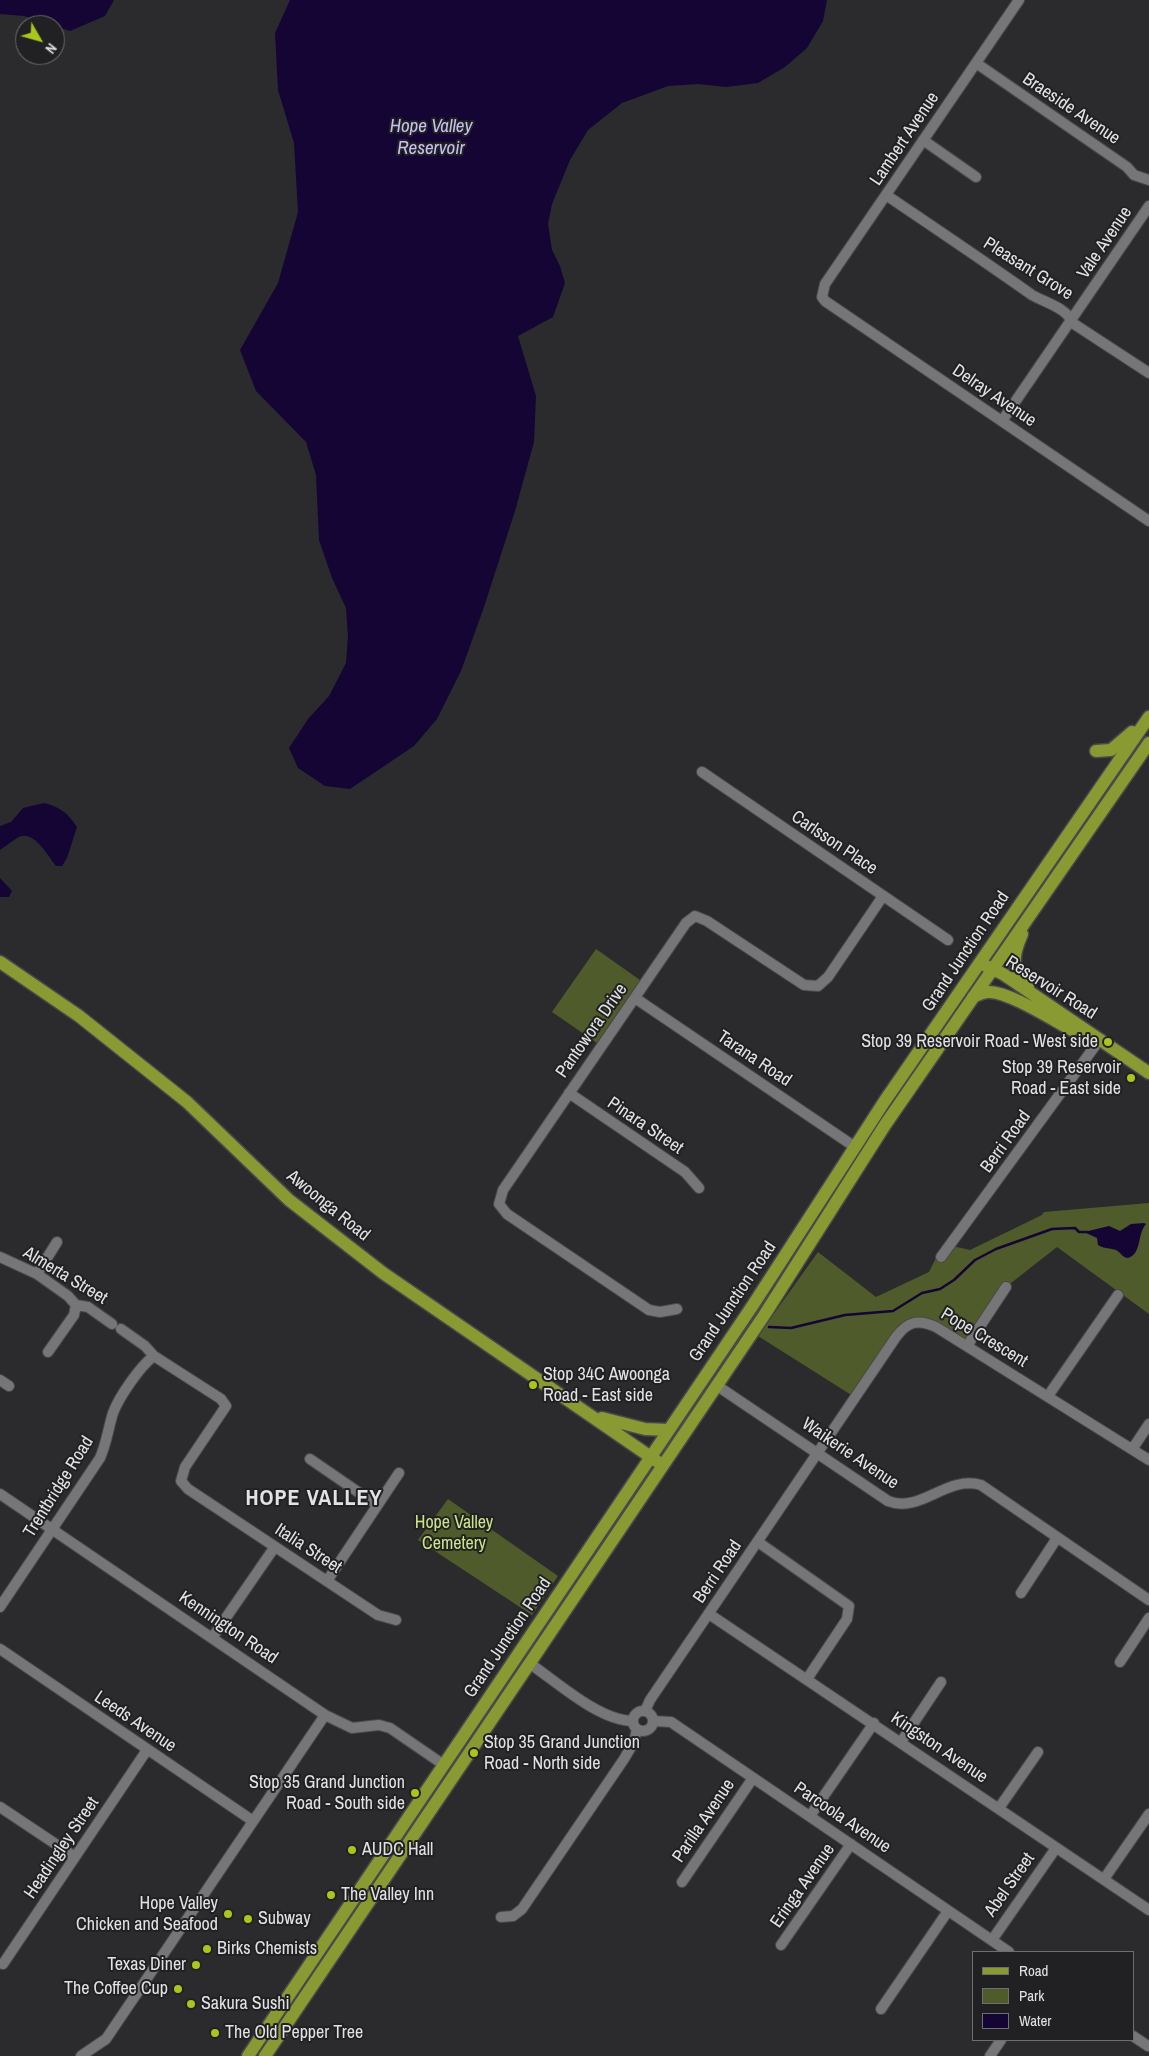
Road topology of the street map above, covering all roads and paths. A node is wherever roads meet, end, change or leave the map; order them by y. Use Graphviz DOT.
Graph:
graph roads {
  1 [pos="1019,0"];
  2 [pos="976,63"];
  3 [pos="923,140"];
  4 [pos="976,177"];
  5 [pos="1149,180"];
  6 [pos="886,195"];
  7 [pos="1149,206"];
  8 [pos="822,297"];
  9 [pos="1071,322"];
  10 [pos="1149,373"];
  11 [pos="1002,422"];
  12 [pos="1149,521"];
  13 [pos="1149,717"];
  14 [pos="1149,742"];
  15 [pos="1096,752"];
  16 [pos="1115,766"];
  17 [pos="702,772"];
  18 [pos="1127,774"];
  19 [pos="1107,778"];
  20 [pos="1119,786"];
  21 [pos="883,896"];
  22 [pos="1031,913"];
  23 [pos="948,940"];
  24 [pos="0,962"];
  25 [pos="980,962"];
  26 [pos="992,970"];
  27 [pos="973,997"];
  28 [pos="635,998"];
  29 [pos="1039,998"];
  30 [pos="1072,1030"];
  31 [pos="1097,1043"];
  32 [pos="1149,1073"];
  33 [pos="1149,1083"];
  34 [pos="569,1093"];
  35 [pos="885,1125"];
  36 [pos="854,1147"];
  37 [pos="855,1172"];
  38 [pos="699,1188"];
  39 [pos="57,1242"];
  40 [pos="0,1257"];
  41 [pos="941,1257"];
  42 [pos="36,1274"];
  43 [pos="1006,1287"];
  44 [pos="1118,1295"];
  45 [pos="76,1305"];
  46 [pos="676,1309"];
  47 [pos="967,1346"];
  48 [pos="48,1352"];
  49 [pos="154,1356"];
  50 [pos="716,1385"];
  51 [pos="1048,1396"];
  52 [pos="594,1416"];
  53 [pos="1149,1424"];
  54 [pos="668,1430"];
  55 [pos="1133,1448"];
  56 [pos="818,1453"];
  57 [pos="651,1457"];
  58 [pos="310,1459"];
  59 [pos="1149,1460"];
  60 [pos="662,1465"];
  61 [pos="399,1473"];
  62 [pos="181,1481"];
  63 [pos="0,1494"];
  64 [pos="377,1505"];
  65 [pos="52,1529"];
  66 [pos="1057,1538"];
  67 [pos="758,1542"];
  68 [pos="274,1548"];
  69 [pos="327,1581"];
  70 [pos="1021,1593"];
  71 [pos="1149,1600"];
  72 [pos="0,1607"];
  73 [pos="709,1614"];
  74 [pos="1149,1618"];
  75 [pos="396,1620"];
  76 [pos="212,1638"];
  77 [pos="0,1649"];
  78 [pos="518,1656"];
  79 [pos="1120,1662"];
  80 [pos="529,1663"];
  81 [pos="807,1679"];
  82 [pos="941,1682"];
  83 [pos="645,1710"];
  84 [pos="325,1714"];
  85 [pos="653,1721"];
  86 [pos="874,1723"];
  87 [pos="634,1725"];
  88 [pos="901,1742"];
  89 [pos="147,1750"];
  90 [pos="1038,1752"];
  91 [pos="450,1769"];
  92 [pos="753,1778"];
  93 [pos="0,1806"];
  94 [pos="999,1808"];
  95 [pos="1149,1814"];
  96 [pos="810,1816"];
  97 [pos="253,1821"];
  98 [pos="851,1844"];
  99 [pos="1056,1848"];
  100 [pos="75,1856"];
  101 [pos="1104,1879"];
  102 [pos="682,1882"];
  103 [pos="354,1898"];
  104 [pos="366,1906"];
  105 [pos="1149,1910"];
  106 [pos="948,1911"];
  107 [pos="501,1916"];
  108 [pos="992,1940"];
  109 [pos="781,1945"];
  110 [pos="1008,1951"];
  111 [pos="3,1964"];
  112 [pos="312,1985"];
  113 [pos="289,1995"];
  114 [pos="881,2009"];
  115 [pos="275,2017"];
  116 [pos="280,2033"];
  117 [pos="1134,2037"];
  118 [pos="1000,2041"];
  119 [pos="1148,2046"];
  120 [pos="81,2056"];
  121 [pos="248,2056"];
  122 [pos="265,2056"];
  123 [pos="990,2056"];
  124 [pos="1141,2056"];
  1 -- 2 [label="street, Lambert Avenue"];
  2 -- 3 [label="street, Lambert Avenue"];
  2 -- 5 [label="street, Braeside Avenue"];
  3 -- 4 [label="street"];
  3 -- 6 [label="street, Lambert Avenue"];
  6 -- 8 [label="street, Lambert Avenue"];
  6 -- 9 [label="street, Pleasant Grove"];
  7 -- 9 [label="street, Vale Avenue"];
  8 -- 11 [label="street, Delray Avenue"];
  9 -- 10 [label="street, Pleasant Grove"];
  9 -- 11 [label="street, Vale Avenue"];
  11 -- 12 [label="street, Delray Avenue"];
  13 -- 15 [label="main road"];
  13 -- 16 [label="main road, Grand Junction Road"];
  14 -- 18 [label="main road, Grand Junction Road"];
  16 -- 18 [label="main road"];
  16 -- 19 [label="main road, Grand Junction Road"];
  17 -- 21 [label="street, Carlsson Place"];
  18 -- 20 [label="main road, Grand Junction Road"];
  19 -- 20 [label="main road"];
  19 -- 25 [label="main road, Grand Junction Road"];
  20 -- 22 [label="main road, Grand Junction Road"];
  21 -- 23 [label="street, Carlsson Place"];
  21 -- 28 [label="street, Pantowora Drive"];
  22 -- 26 [label="main road, Grand Junction Road"];
  22 -- 29 [label="main road"];
  24 -- 52 [label="main road, Awoonga Road"];
  25 -- 26 [label="main road"];
  25 -- 36 [label="main road, Grand Junction Road"];
  26 -- 27 [label="main road, Grand Junction Road"];
  26 -- 29 [label="main road, Reservoir Road"];
  26 -- 30 [label="main road, Reservoir Road"];
  27 -- 30 [label="main road"];
  27 -- 35 [label="main road, Grand Junction Road"];
  28 -- 34 [label="street, Pantowora Drive"];
  28 -- 36 [label="street, Tarana Road"];
  29 -- 31 [label="main road, Reservoir Road"];
  30 -- 31 [label="main road, Reservoir Road"];
  31 -- 32 [label="main road, Reservoir Road"];
  31 -- 33 [label="main road, Reservoir Road"];
  31 -- 41 [label="street, Berri Road"];
  34 -- 38 [label="street, Pinara Street"];
  34 -- 46 [label="street, Pantowora Drive"];
  35 -- 36 [label="main road"];
  35 -- 37 [label="main road, Grand Junction Road"];
  36 -- 37 [label="main road"];
  36 -- 54 [label="main road, Grand Junction Road"];
  37 -- 50 [label="main road, Grand Junction Road"];
  39 -- 42 [label="street"];
  40 -- 42 [label="street, Almerta Street"];
  42 -- 45 [label="street, Almerta Street"];
  43 -- 47 [label="street"];
  44 -- 51 [label="street"];
  45 -- 48 [label="street"];
  45 -- 49 [label="street, Almerta Street"];
  47 -- 51 [label="street, Pope Crescent"];
  47 -- 56 [label="street, Pope Crescent"];
  49 -- 62 [label="street, Almerta Street"];
  49 -- 65 [label="street, Trentbridge Road"];
  50 -- 56 [label="street, Waikerie Avenue"];
  50 -- 60 [label="main road, Grand Junction Road"];
  51 -- 55 [label="street, Pope Crescent"];
  52 -- 54 [label="main road"];
  52 -- 57 [label="main road, Awoonga Road"];
  53 -- 55 [label="street"];
  54 -- 57 [label="main road, Grand Junction Road"];
  55 -- 59 [label="street, Pope Crescent"];
  56 -- 66 [label="street, Waikerie Avenue"];
  56 -- 67 [label="street, Berri Road"];
  57 -- 60 [label="main road, Awoonga Road"];
  57 -- 78 [label="main road, Grand Junction Road"];
  58 -- 64 [label="street"];
  60 -- 80 [label="main road, Grand Junction Road"];
  61 -- 64 [label="street"];
  62 -- 68 [label="street, Italia Street"];
  63 -- 65 [label="street, Kennington Road"];
  64 -- 69 [label="street"];
  65 -- 72 [label="street, Trentbridge Road"];
  65 -- 76 [label="street, Kennington Road"];
  66 -- 70 [label="street"];
  66 -- 71 [label="street, Waikerie Avenue"];
  67 -- 73 [label="street, Berri Road"];
  67 -- 81 [label="street"];
  68 -- 69 [label="street, Italia Street"];
  68 -- 76 [label="street"];
  69 -- 75 [label="street, Italia Street"];
  73 -- 81 [label="street, Kingston Avenue"];
  73 -- 83 [label="street, Berri Road"];
  74 -- 79 [label="street"];
  76 -- 84 [label="street, Kennington Road"];
  77 -- 89 [label="street, Leeds Avenue"];
  78 -- 80 [label="main road"];
  78 -- 91 [label="main road, Grand Junction Road"];
  80 -- 87 [label="street"];
  80 -- 91 [label="main road, Grand Junction Road"];
  81 -- 86 [label="street, Kingston Avenue"];
  82 -- 88 [label="street"];
  83 -- 85 [label="street"];
  83 -- 87 [label="street"];
  84 -- 91 [label="street, Kennington Road"];
  84 -- 97 [label="street"];
  85 -- 87 [label="street"];
  85 -- 92 [label="street, Parcoola Avenue"];
  86 -- 88 [label="street, Kingston Avenue"];
  86 -- 96 [label="street"];
  87 -- 107 [label="street"];
  88 -- 94 [label="street, Kingston Avenue"];
  89 -- 97 [label="street, Leeds Avenue"];
  89 -- 100 [label="street, Headingley Street"];
  90 -- 94 [label="street"];
  91 -- 103 [label="main road, Grand Junction Road"];
  91 -- 104 [label="main road, Grand Junction Road"];
  92 -- 96 [label="street, Parcoola Avenue"];
  92 -- 102 [label="street, Parilla Avenue"];
  93 -- 100 [label="street"];
  94 -- 99 [label="street, Kingston Avenue"];
  95 -- 101 [label="street"];
  96 -- 98 [label="street, Parcoola Avenue"];
  97 -- 120 [label="street"];
  98 -- 106 [label="street, Parcoola Avenue"];
  98 -- 109 [label="street, Eringa Avenue"];
  99 -- 101 [label="street, Kingston Avenue"];
  99 -- 108 [label="street, Abel Street"];
  100 -- 111 [label="street, Headingley Street"];
  101 -- 105 [label="street, Kingston Avenue"];
  103 -- 104 [label="main road"];
  103 -- 113 [label="main road, Grand Junction Road"];
  104 -- 112 [label="main road, Grand Junction Road"];
  106 -- 108 [label="street, Parcoola Avenue"];
  106 -- 114 [label="street"];
  108 -- 110 [label="street, Parcoola Avenue"];
  112 -- 113 [label="main road"];
  112 -- 116 [label="main road, Grand Junction Road"];
  113 -- 115 [label="main road, Grand Junction Road"];
  115 -- 116 [label="main road"];
  115 -- 121 [label="main road, Grand Junction Road"];
  116 -- 122 [label="main road, Grand Junction Road"];
  117 -- 119 [label="street"];
  118 -- 123 [label="street"];
  119 -- 124 [label="street"];
}
